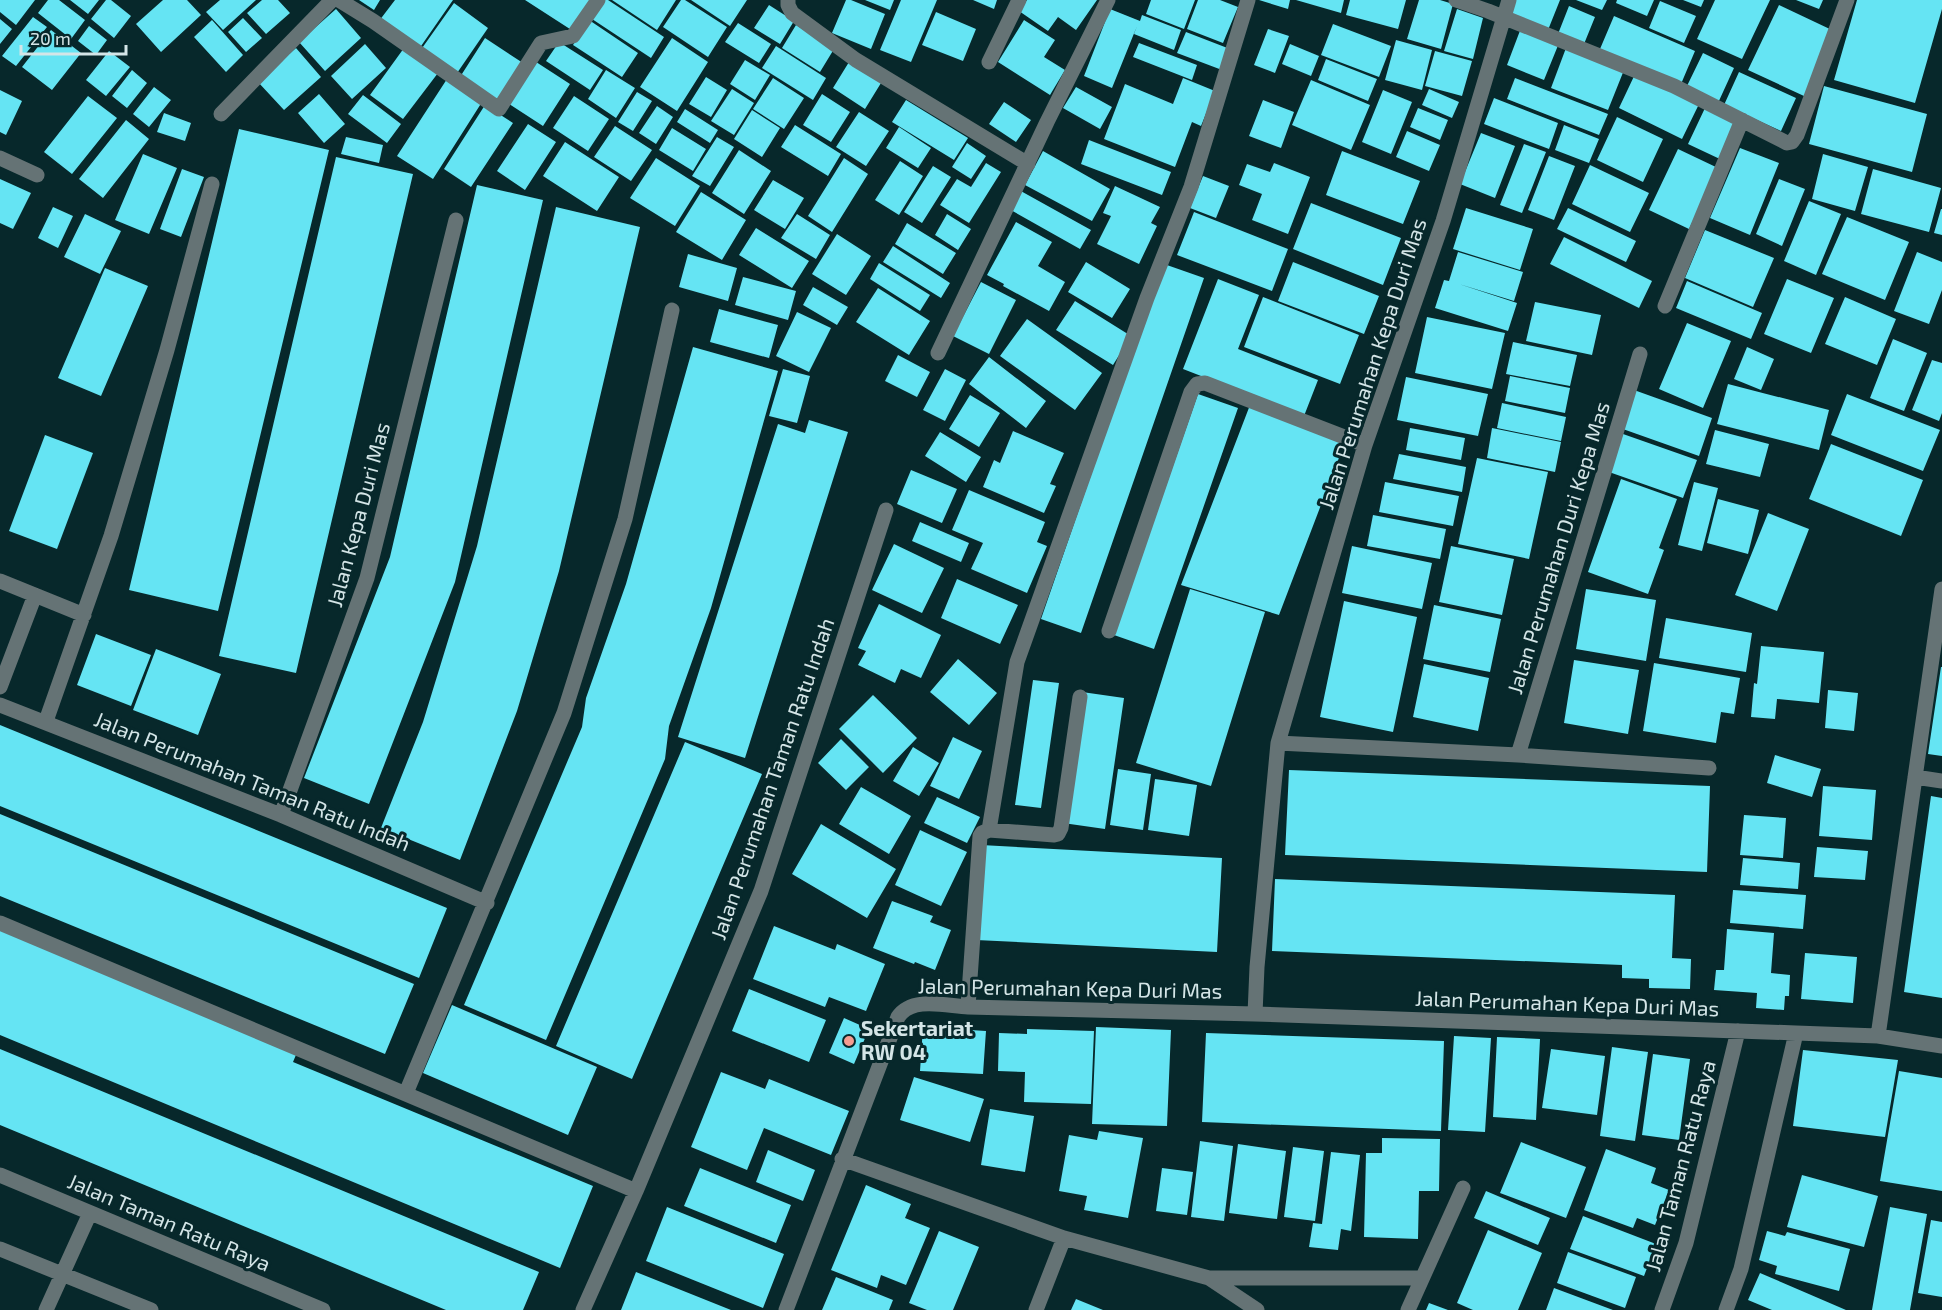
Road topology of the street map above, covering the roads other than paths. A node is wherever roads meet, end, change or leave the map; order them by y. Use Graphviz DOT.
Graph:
graph roads {
  1 [pos="332,0"];
  2 [pos="339,0"];
  3 [pos="598,0"];
  4 [pos="788,0"];
  5 [pos="1019,0"];
  6 [pos="1108,0"];
  7 [pos="1248,0"];
  8 [pos="1456,0"];
  9 [pos="1509,0"];
  10 [pos="1847,0"];
  11 [pos="1504,18"];
  12 [pos="989,62"];
  13 [pos="221,114"];
  14 [pos="1742,120"];
  15 [pos="0,158"];
  16 [pos="1028,164"];
  17 [pos="37,175"];
  18 [pos="213,184"];
  19 [pos="456,220"];
  20 [pos="1665,306"];
  21 [pos="672,310"];
  22 [pos="938,353"];
  23 [pos="1640,354"];
  24 [pos="1365,445"];
  25 [pos="886,510"];
  26 [pos="0,581"];
  27 [pos="1942,590"];
  28 [pos="35,595"];
  29 [pos="84,615"];
  30 [pos="1108,631"];
  31 [pos="0,687"];
  32 [pos="1080,697"];
  33 [pos="0,705"];
  34 [pos="46,722"];
  35 [pos="1278,743"];
  36 [pos="1518,754"];
  37 [pos="1709,768"];
  38 [pos="1916,777"];
  39 [pos="1942,781"];
  40 [pos="281,815"];
  41 [pos="989,830"];
  42 [pos="487,903"];
  43 [pos="0,923"];
  44 [pos="968,1007"];
  45 [pos="1255,1014"];
  46 [pos="1738,1031"];
  47 [pos="1796,1033"];
  48 [pos="1878,1036"];
  49 [pos="1942,1046"];
  50 [pos="406,1093"];
  51 [pos="842,1159"];
  52 [pos="0,1175"];
  53 [pos="1463,1188"];
  54 [pos="636,1191"];
  55 [pos="87,1218"];
  56 [pos="1064,1238"];
  57 [pos="0,1249"];
  58 [pos="62,1273"];
  59 [pos="1209,1278"];
  60 [pos="1422,1278"];
  61 [pos="46,1310"];
  62 [pos="151,1310"];
  63 [pos="323,1310"];
  64 [pos="583,1310"];
  65 [pos="786,1310"];
  66 [pos="1036,1310"];
  67 [pos="1257,1310"];
  68 [pos="1408,1310"];
  69 [pos="1662,1310"];
  70 [pos="1726,1310"];
  1 -- 13 [label="street"];
  2 -- 3 [label="street"];
  4 -- 16 [label="street"];
  5 -- 12 [label="street"];
  6 -- 16 [label="street"];
  7 -- 41 [label="street"];
  8 -- 11 [label="street"];
  9 -- 11 [label="street, Jalan Perumahan Kepa Duri Mas"];
  10 -- 14 [label="street"];
  11 -- 14 [label="street"];
  11 -- 24 [label="street, Jalan Perumahan Kepa Duri Mas"];
  14 -- 20 [label="street"];
  15 -- 17 [label="street"];
  16 -- 22 [label="street"];
  18 -- 29 [label="street"];
  19 -- 40 [label="street, Jalan Kepa Duri Mas"];
  21 -- 42 [label="street"];
  23 -- 36 [label="street, Jalan Perumahan Duri Kepa Mas"];
  24 -- 30 [label="street"];
  24 -- 35 [label="street, Jalan Perumahan Kepa Duri Mas"];
  25 -- 54 [label="street, Jalan Perumahan Taman Ratu Indah"];
  26 -- 28 [label="street"];
  27 -- 38 [label="street"];
  28 -- 29 [label="street"];
  28 -- 31 [label="street"];
  29 -- 34 [label="street"];
  32 -- 41 [label="street"];
  33 -- 34 [label="street, Jalan Perumahan Taman Ratu Indah"];
  34 -- 40 [label="street, Jalan Perumahan Taman Ratu Indah"];
  35 -- 36 [label="street"];
  35 -- 45 [label="street, Jalan Perumahan Kepa Duri Mas"];
  36 -- 37 [label="street"];
  38 -- 39 [label="street"];
  38 -- 48 [label="street"];
  40 -- 42 [label="street, Jalan Perumahan Taman Ratu Indah"];
  41 -- 44 [label="street"];
  42 -- 50 [label="street"];
  43 -- 50 [label="street"];
  44 -- 45 [label="street, Jalan Perumahan Kepa Duri Mas"];
  44 -- 51 [label="street, Jalan Perumahan Kepa Duri Mas"];
  45 -- 46 [label="street, Jalan Perumahan Kepa Duri Mas"];
  46 -- 47 [label="street, Jalan Perumahan Kepa Duri Mas"];
  46 -- 69 [label="street, Jalan Taman Ratu Raya"];
  47 -- 48 [label="street, Jalan Perumahan Kepa Duri Mas"];
  47 -- 70 [label="street"];
  48 -- 49 [label="street, Jalan Perumahan Kepa Duri Mas"];
  50 -- 54 [label="street"];
  51 -- 56 [label="street"];
  51 -- 65 [label="street, Jalan Perumahan Kepa Duri Mas"];
  52 -- 55 [label="street, Jalan Taman Ratu Raya"];
  53 -- 60 [label="street"];
  54 -- 64 [label="street, Jalan Perumahan Taman Ratu Indah"];
  55 -- 58 [label="street"];
  55 -- 63 [label="street, Jalan Taman Ratu Raya"];
  56 -- 59 [label="street"];
  56 -- 66 [label="street"];
  57 -- 58 [label="street"];
  58 -- 61 [label="street"];
  58 -- 62 [label="street"];
  59 -- 60 [label="street"];
  59 -- 67 [label="street"];
  60 -- 68 [label="street"];
}
